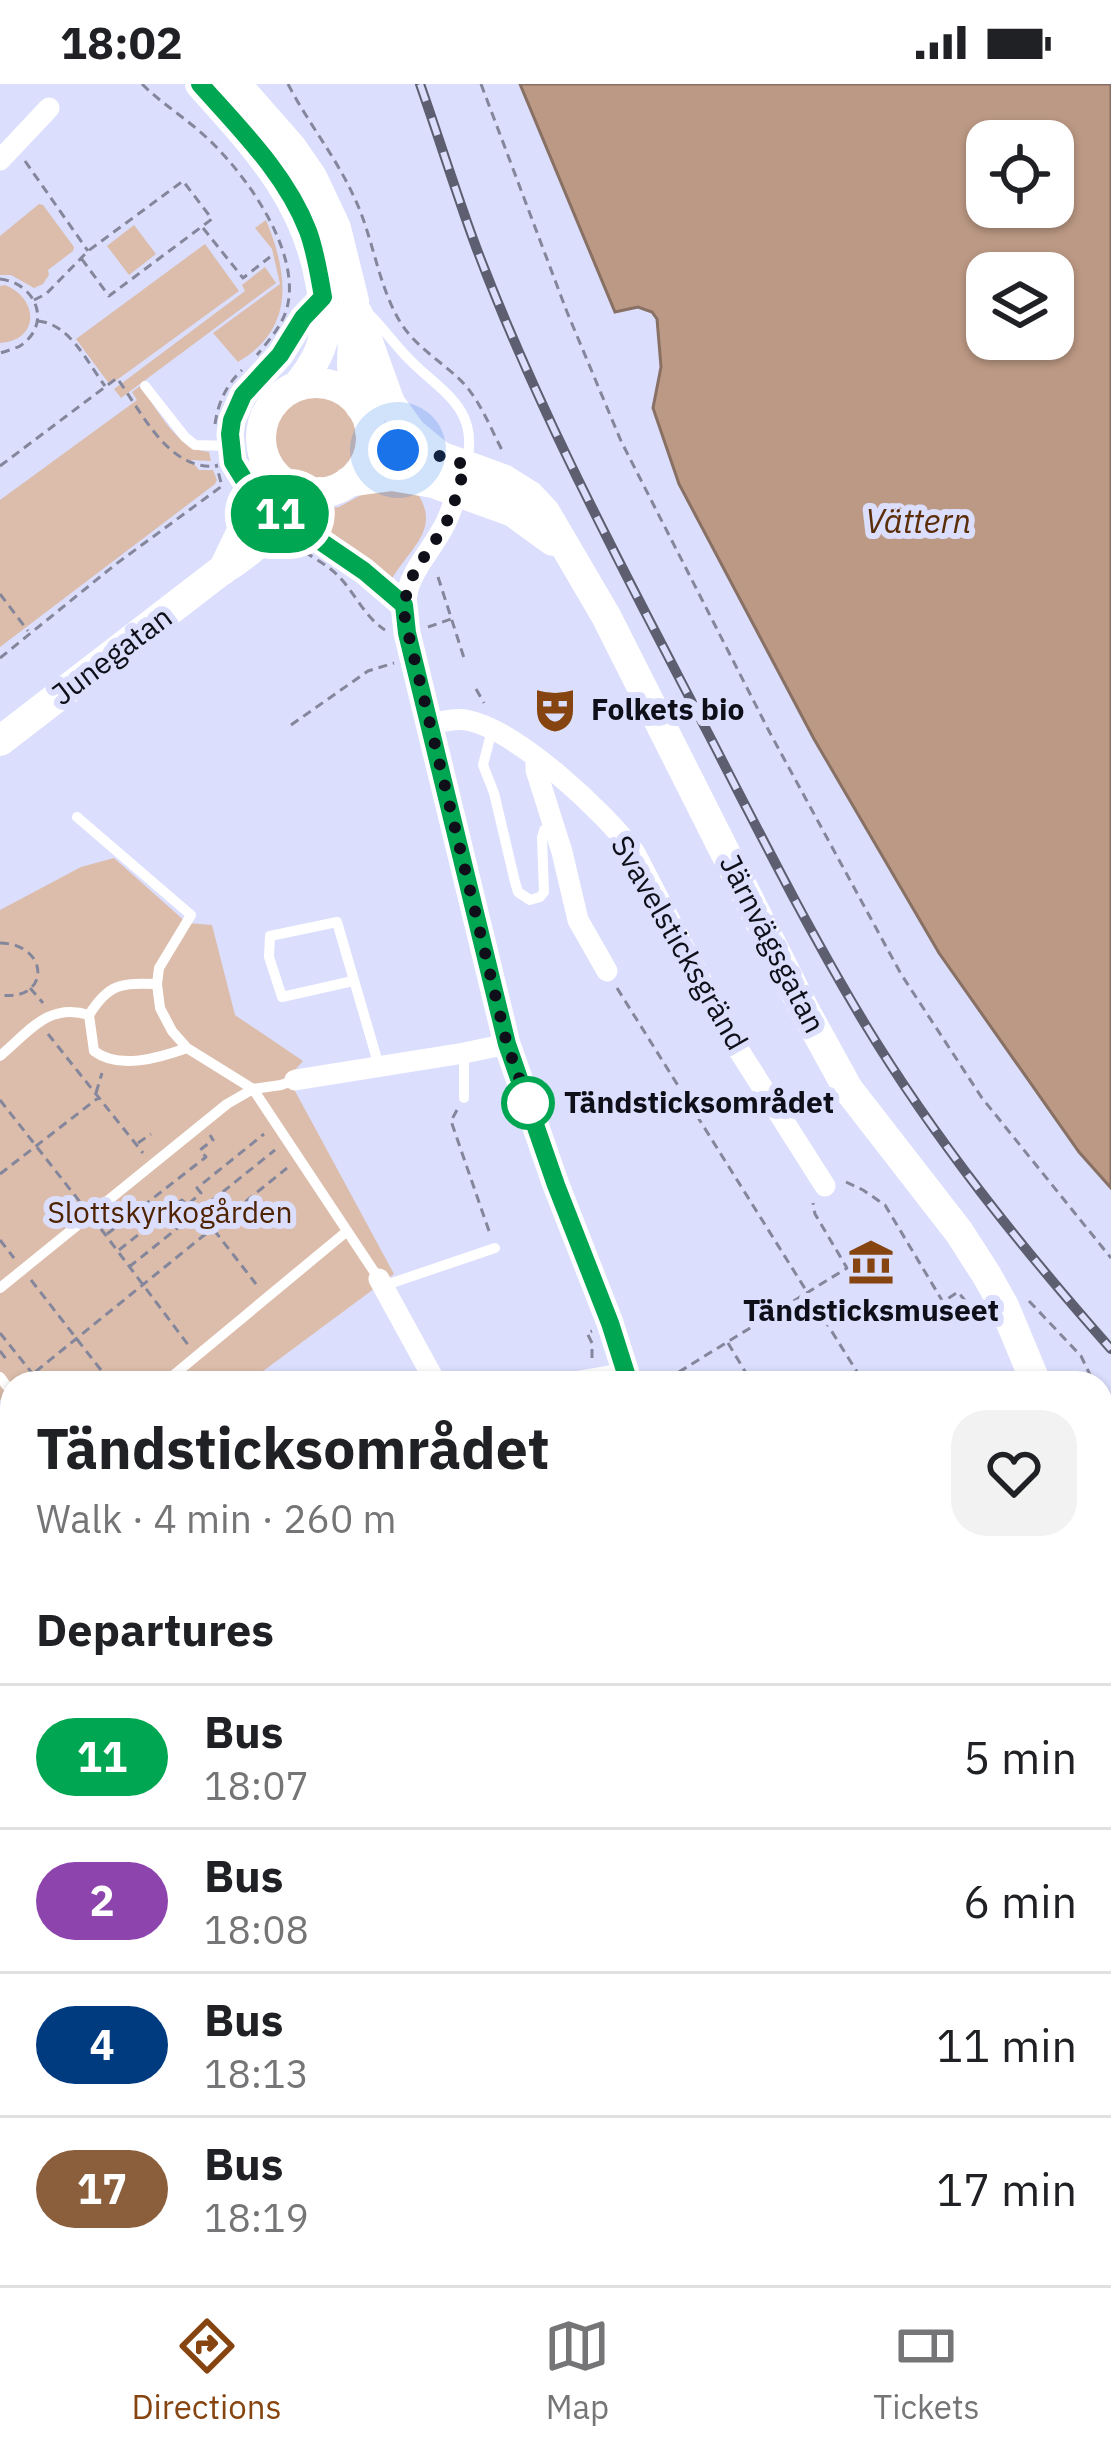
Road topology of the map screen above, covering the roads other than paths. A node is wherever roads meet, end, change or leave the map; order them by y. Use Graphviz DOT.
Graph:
graph roads {
  1 [pos="200,84"];
  2 [pos="236,84"];
  3 [pos="49,108"];
  4 [pos="7,153"];
  5 [pos="338,299"];
  6 [pos="145,386"];
  7 [pos="297,386"];
  8 [pos="365,418"];
  9 [pos="231,446"];
  10 [pos="265,458"];
  11 [pos="454,471"];
  12 [pos="333,487"];
  13 [pos="254,496"];
  14 [pos="279,524"];
  15 [pos="222,570"];
  16 [pos="404,605"];
  17 [pos="429,724"];
  18 [pos="492,729"];
  19 [pos="0,740"];
  20 [pos="536,757"];
  21 [pos="77,817"];
  22 [pos="552,823"];
  23 [pos="607,971"];
  24 [pos="353,981"];
  25 [pos="158,984"];
  26 [pos="88,1016"];
  27 [pos="507,1044"];
  28 [pos="187,1048"];
  29 [pos="464,1053"];
  30 [pos="0,1057"];
  31 [pos="379,1066"];
  32 [pos="295,1080"];
  33 [pos="253,1089"];
  34 [pos="464,1098"];
  35 [pos="825,1186"];
  36 [pos="346,1232"];
  37 [pos="495,1247"];
  38 [pos="381,1282"];
  39 [pos="0,1288"];
  40 [pos="179,1371"];
  41 [pos="429,1371"];
  42 [pos="626,1371"];
  43 [pos="1031,1371"];
  1 -- 5 [label="street"];
  2 -- 5 [label="street"];
  3 -- 4 [label="street"];
  5 -- 7 [label="street"];
  5 -- 8 [label="street"];
  5 -- 9 [label="lane"];
  5 -- 11 [label="street"];
  5 -- 11 [label="lane"];
  6 -- 9 [label="lane"];
  7 -- 8 [label="street"];
  7 -- 10 [label="street"];
  8 -- 11 [label="street, Järnvägsgatan"];
  8 -- 12 [label="street"];
  9 -- 13 [label="lane"];
  10 -- 12 [label="street"];
  10 -- 13 [label="street, Junegatan"];
  11 -- 12 [label="street, Järnvägsgatan"];
  11 -- 16 [label="street"];
  11 -- 43 [label="street, Järnvägsgatan"];
  12 -- 14 [label="street, Junegatan"];
  13 -- 14 [label="lane"];
  13 -- 15 [label="street, Junegatan"];
  14 -- 15 [label="street, Junegatan"];
  14 -- 16 [label="lane"];
  15 -- 19 [label="street, Junegatan"];
  16 -- 17 [label="street"];
  17 -- 18 [label="street, Svavelsticksgränd"];
  17 -- 27 [label="street"];
  18 -- 20 [label="street, Svavelsticksgränd"];
  18 -- 22 [label="lane"];
  20 -- 22 [label="street"];
  20 -- 35 [label="street, Svavelsticksgränd"];
  21 -- 25 [label="lane"];
  22 -- 23 [label="street"];
  24 -- 24 [label="lane"];
  24 -- 31 [label="lane"];
  25 -- 26 [label="lane"];
  25 -- 28 [label="lane"];
  26 -- 28 [label="lane"];
  26 -- 30 [label="lane"];
  27 -- 29 [label="street"];
  27 -- 42 [label="street"];
  28 -- 33 [label="lane"];
  29 -- 31 [label="street"];
  29 -- 34 [label="lane"];
  31 -- 32 [label="street"];
  32 -- 33 [label="lane"];
  33 -- 36 [label="lane"];
  33 -- 39 [label="lane"];
  36 -- 38 [label="lane"];
  36 -- 40 [label="lane"];
  37 -- 38 [label="lane"];
  38 -- 41 [label="street"];
}
